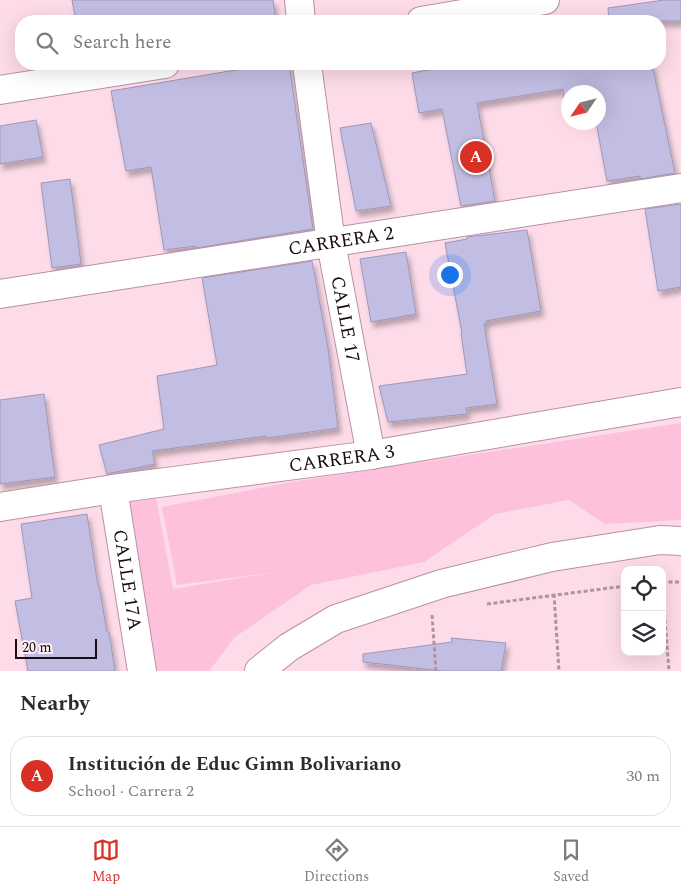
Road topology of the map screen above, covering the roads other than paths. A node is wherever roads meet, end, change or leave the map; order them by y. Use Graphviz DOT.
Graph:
graph roads {
  1 [pos="299,0"];
  2 [pos="545,0"];
  3 [pos="301,15"];
  4 [pos="456,15"];
  5 [pos="127,70"];
  6 [pos="308,70"];
  7 [pos="0,90"];
  8 [pos="681,188"];
  9 [pos="331,244"];
  10 [pos="0,294"];
  11 [pos="681,402"];
  12 [pos="371,455"];
  13 [pos="114,489"];
  14 [pos="0,507"];
  15 [pos="681,541"];
  16 [pos="142,671"];
  17 [pos="259,671"];
  1 -- 3 [label="street"];
  2 -- 4 [label="street"];
  5 -- 7 [label="street"];
  6 -- 9 [label="street, CALLE 17"];
  8 -- 9 [label="street, CARRERA 2"];
  9 -- 10 [label="street, CARRERA 2"];
  9 -- 12 [label="street, CALLE 17"];
  11 -- 12 [label="street, CARRERA 3"];
  12 -- 13 [label="street, CARRERA 3"];
  13 -- 14 [label="street, CARRERA 3"];
  13 -- 16 [label="street, CALLE 17A"];
  15 -- 17 [label="street"];
}
